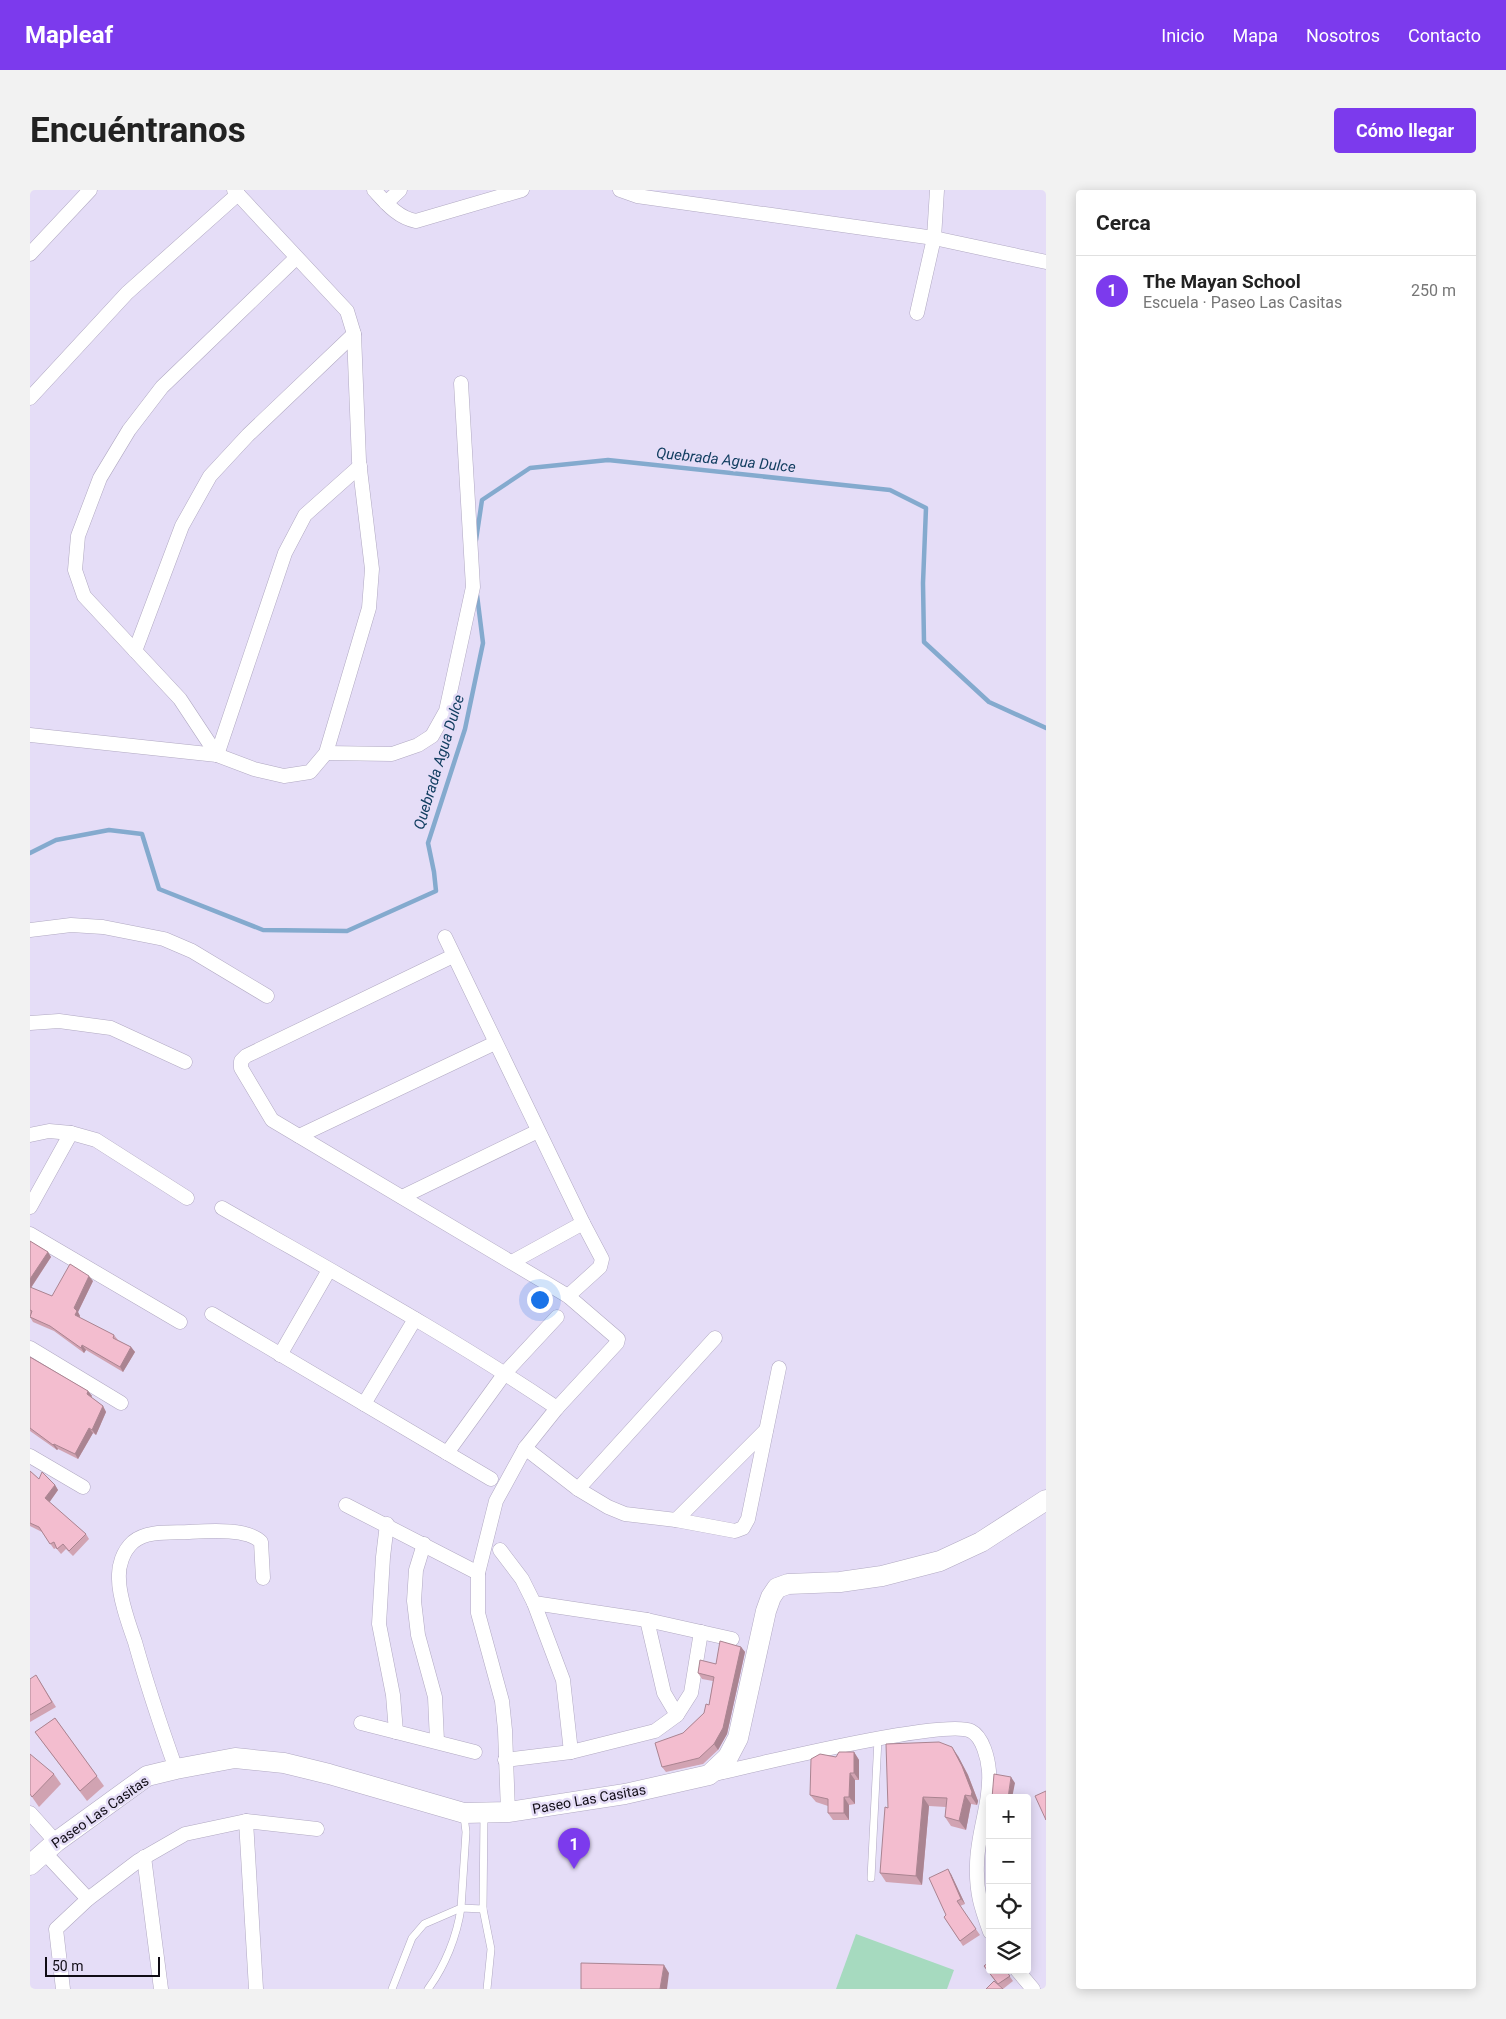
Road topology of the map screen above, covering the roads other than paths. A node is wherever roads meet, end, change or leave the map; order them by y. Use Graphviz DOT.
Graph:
graph roads {
  1 [pos="90,190"];
  2 [pos="374,190"];
  3 [pos="400,190"];
  4 [pos="522,190"];
  5 [pos="620,190"];
  6 [pos="937,190"];
  7 [pos="236,192"];
  8 [pos="386,203"];
  9 [pos="934,238"];
  10 [pos="30,254"];
  11 [pos="296,258"];
  12 [pos="1046,262"];
  13 [pos="917,314"];
  14 [pos="354,334"];
  15 [pos="460,383"];
  16 [pos="30,398"];
  17 [pos="360,466"];
  18 [pos="135,651"];
  19 [pos="30,735"];
  20 [pos="326,753"];
  21 [pos="217,754"];
  22 [pos="30,930"];
  23 [pos="446,937"];
  24 [pos="453,956"];
  25 [pos="267,996"];
  26 [pos="30,1023"];
  27 [pos="495,1043"];
  28 [pos="185,1062"];
  29 [pos="538,1131"];
  30 [pos="71,1132"];
  31 [pos="30,1135"];
  32 [pos="299,1136"];
  33 [pos="402,1197"];
  34 [pos="188,1198"];
  35 [pos="30,1207"];
  36 [pos="222,1208"];
  37 [pos="583,1224"];
  38 [pos="30,1234"];
  39 [pos="512,1262"];
  40 [pos="329,1270"];
  41 [pos="568,1296"];
  42 [pos="212,1314"];
  43 [pos="557,1316"];
  44 [pos="416,1319"];
  45 [pos="180,1322"];
  46 [pos="715,1338"];
  47 [pos="30,1348"];
  48 [pos="280,1355"];
  49 [pos="779,1368"];
  50 [pos="505,1373"];
  51 [pos="121,1403"];
  52 [pos="364,1404"];
  53 [pos="557,1408"];
  54 [pos="766,1430"];
  55 [pos="525,1448"];
  56 [pos="447,1453"];
  57 [pos="30,1456"];
  58 [pos="491,1479"];
  59 [pos="83,1487"];
  60 [pos="578,1489"];
  61 [pos="1046,1500"];
  62 [pos="346,1504"];
  63 [pos="676,1520"];
  64 [pos="387,1524"];
  65 [pos="424,1544"];
  66 [pos="500,1550"];
  67 [pos="478,1573"];
  68 [pos="263,1578"];
  69 [pos="534,1603"];
  70 [pos="647,1620"];
  71 [pos="701,1632"];
  72 [pos="732,1639"];
  73 [pos="677,1715"];
  74 [pos="360,1723"];
  75 [pos="396,1732"];
  76 [pos="878,1739"];
  77 [pos="436,1742"];
  78 [pos="475,1752"];
  79 [pos="570,1752"];
  80 [pos="505,1760"];
  81 [pos="176,1769"];
  82 [pos="709,1775"];
  83 [pos="508,1812"];
  84 [pos="30,1813"];
  85 [pos="464,1813"];
  86 [pos="484,1814"];
  87 [pos="246,1822"];
  88 [pos="317,1829"];
  89 [pos="43,1853"];
  90 [pos="144,1857"];
  91 [pos="871,1878"];
  92 [pos="88,1900"];
  93 [pos="461,1908"];
  94 [pos="483,1909"];
  95 [pos="989,1929"];
  96 [pos="1021,1974"];
  97 [pos="63,1989"];
  98 [pos="160,1989"];
  99 [pos="256,1989"];
  100 [pos="392,1989"];
  101 [pos="428,1989"];
  102 [pos="487,1989"];
  103 [pos="1033,1989"];
  1 -- 10 [label="street"];
  2 -- 8 [label="street"];
  3 -- 8 [label="street"];
  4 -- 8 [label="street"];
  5 -- 9 [label="street"];
  6 -- 9 [label="street"];
  7 -- 11 [label="street"];
  7 -- 16 [label="street"];
  9 -- 12 [label="street"];
  9 -- 13 [label="street"];
  11 -- 14 [label="street"];
  11 -- 18 [label="street"];
  14 -- 17 [label="street"];
  14 -- 18 [label="street"];
  15 -- 20 [label="street"];
  17 -- 20 [label="street"];
  17 -- 21 [label="street"];
  18 -- 21 [label="street"];
  19 -- 21 [label="street"];
  20 -- 21 [label="street"];
  22 -- 25 [label="street"];
  23 -- 24 [label="street"];
  24 -- 27 [label="street"];
  24 -- 32 [label="street"];
  26 -- 28 [label="street"];
  27 -- 29 [label="street"];
  27 -- 32 [label="street"];
  29 -- 33 [label="street"];
  29 -- 37 [label="street"];
  30 -- 31 [label="street"];
  30 -- 34 [label="street"];
  30 -- 35 [label="street"];
  32 -- 33 [label="street"];
  33 -- 39 [label="street"];
  36 -- 40 [label="street"];
  37 -- 39 [label="street"];
  37 -- 41 [label="street"];
  38 -- 45 [label="street"];
  39 -- 41 [label="street"];
  40 -- 44 [label="street"];
  40 -- 48 [label="street"];
  41 -- 53 [label="street"];
  42 -- 48 [label="street"];
  43 -- 50 [label="street"];
  44 -- 50 [label="street"];
  44 -- 52 [label="street"];
  46 -- 60 [label="street"];
  47 -- 51 [label="street"];
  48 -- 52 [label="street"];
  49 -- 54 [label="street"];
  50 -- 53 [label="street"];
  50 -- 56 [label="street"];
  52 -- 56 [label="street"];
  53 -- 55 [label="street"];
  54 -- 63 [label="street"];
  54 -- 63 [label="street"];
  55 -- 60 [label="street"];
  55 -- 67 [label="street"];
  56 -- 58 [label="street"];
  57 -- 59 [label="street"];
  60 -- 63 [label="street"];
  61 -- 82 [label="street"];
  62 -- 64 [label="street"];
  64 -- 65 [label="street"];
  64 -- 75 [label="street"];
  65 -- 67 [label="street"];
  65 -- 77 [label="street"];
  66 -- 69 [label="street"];
  67 -- 80 [label="street"];
  68 -- 81 [label="street"];
  69 -- 70 [label="street"];
  69 -- 79 [label="street"];
  70 -- 71 [label="street"];
  70 -- 73 [label="street"];
  71 -- 72 [label="street"];
  71 -- 73 [label="street"];
  73 -- 79 [label="street"];
  74 -- 75 [label="street"];
  75 -- 77 [label="street"];
  76 -- 82 [label="street, Paseo Las Casitas"];
  76 -- 91 [label="lane"];
  76 -- 95 [label="street, Paseo Las Casitas"];
  77 -- 78 [label="street"];
  79 -- 80 [label="street"];
  80 -- 83 [label="street"];
  81 -- 85 [label="street, Paseo Las Casitas"];
  81 -- 89 [label="street, Paseo Las Casitas"];
  82 -- 83 [label="street, Paseo Las Casitas"];
  83 -- 86 [label="street, Paseo Las Casitas"];
  84 -- 89 [label="street"];
  85 -- 86 [label="street, Paseo Las Casitas"];
  85 -- 93 [label="lane"];
  86 -- 94 [label="lane"];
  87 -- 88 [label="street"];
  87 -- 90 [label="street"];
  87 -- 99 [label="street"];
  89 -- 92 [label="street"];
  90 -- 92 [label="street"];
  90 -- 98 [label="street"];
  92 -- 97 [label="street"];
  93 -- 94 [label="lane"];
  93 -- 100 [label="lane"];
  93 -- 101 [label="lane"];
  94 -- 102 [label="lane"];
  96 -- 103 [label="street"];
}
